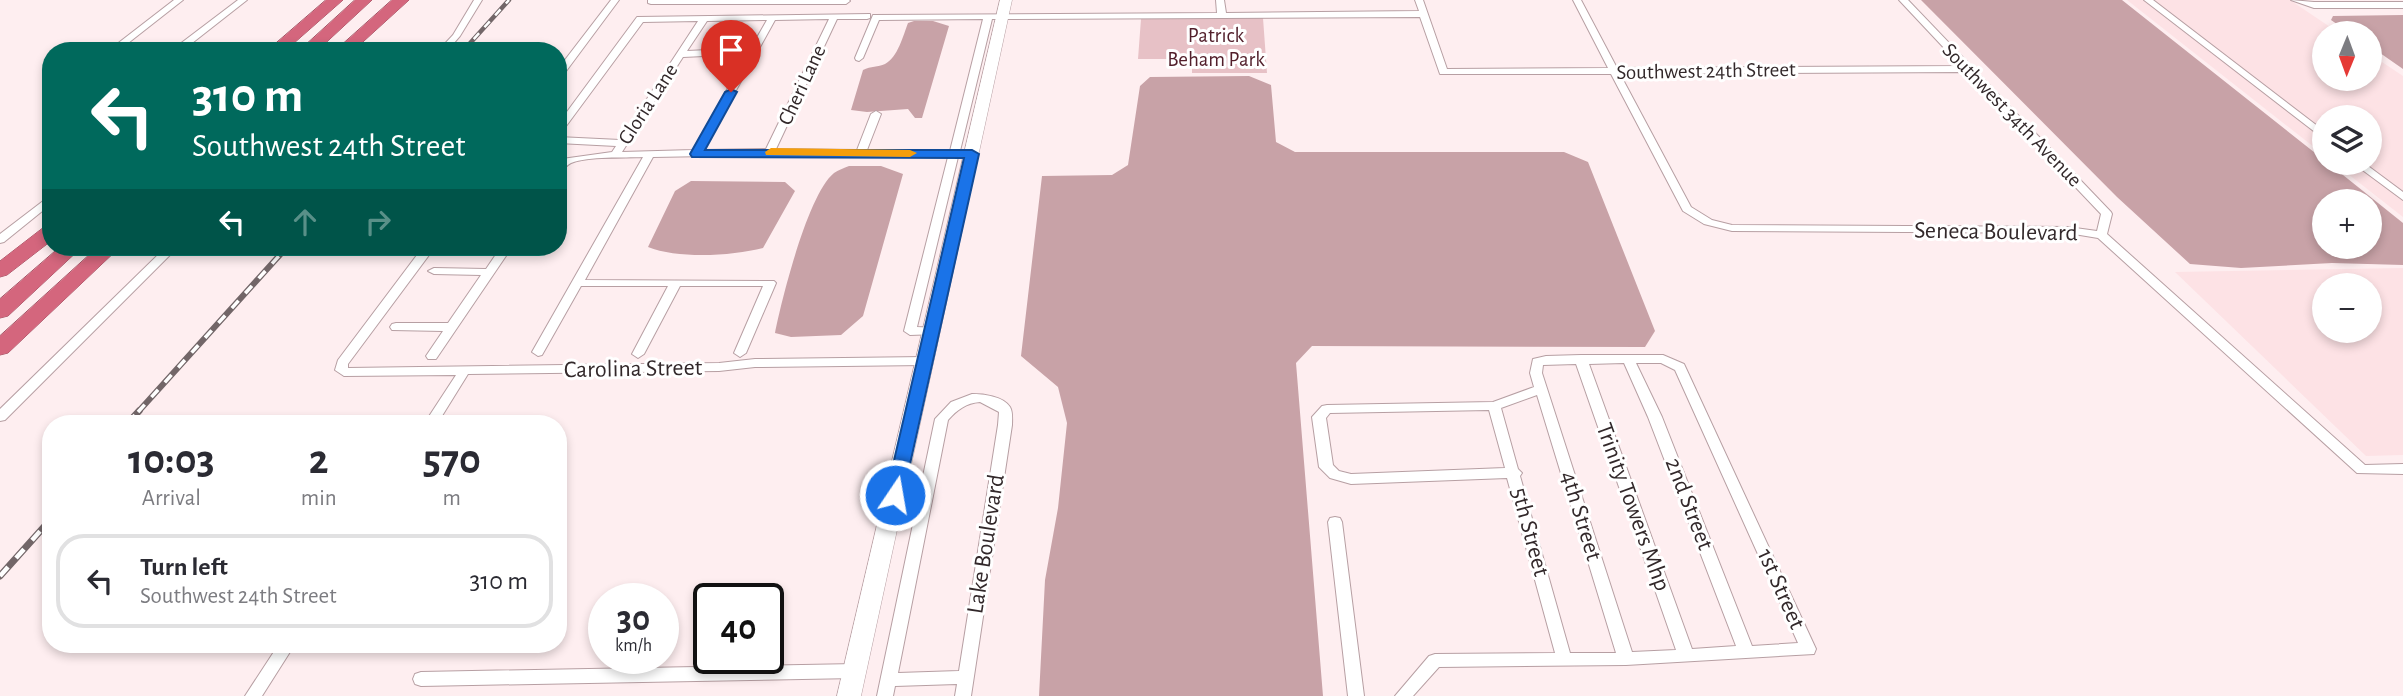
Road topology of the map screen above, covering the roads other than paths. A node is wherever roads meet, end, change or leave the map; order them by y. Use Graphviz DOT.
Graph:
graph roads {
  1 [pos="179,0"];
  2 [pos="243,0"];
  3 [pos="320,0"];
  4 [pos="335,0"];
  5 [pos="348,0"];
  6 [pos="363,0"];
  7 [pos="377,0"];
  8 [pos="401,0"];
  9 [pos="478,0"];
  10 [pos="615,0"];
  11 [pos="1220,0"];
  12 [pos="1419,0"];
  13 [pos="1577,0"];
  14 [pos="1902,0"];
  15 [pos="2148,0"];
  16 [pos="651,1"];
  17 [pos="720,1"];
  18 [pos="847,1"];
  19 [pos="2300,1"];
  20 [pos="2403,5"];
  21 [pos="999,10"];
  22 [pos="1423,14"];
  23 [pos="838,16"];
  24 [pos="1222,16"];
  25 [pos="872,17"];
  26 [pos="704,18"];
  27 [pos="772,18"];
  28 [pos="123,42"];
  29 [pos="188,42"];
  30 [pos="292,42"];
  31 [pos="293,42"];
  32 [pos="294,42"];
  33 [pos="317,42"];
  34 [pos="331,42"];
  35 [pos="353,42"];
  36 [pos="450,42"];
  37 [pos="754,51"];
  38 [pos="681,54"];
  39 [pos="859,58"];
  40 [pos="567,64"];
  41 [pos="1969,69"];
  42 [pos="1443,72"];
  43 [pos="1617,73"];
  44 [pos="876,114"];
  45 [pos="567,119"];
  46 [pos="2312,127"];
  47 [pos="567,140"];
  48 [pos="623,143"];
  49 [pos="770,152"];
  50 [pos="861,153"];
  51 [pos="696,154"];
  52 [pos="952,154"];
  53 [pos="972,154"];
  54 [pos="615,155"];
  55 [pos="649,156"];
  56 [pos="567,164"];
  57 [pos="2374,175"];
  58 [pos="2403,197"];
  59 [pos="42,205"];
  60 [pos="2101,235"];
  61 [pos="42,237"];
  62 [pos="0,240"];
  63 [pos="42,256"];
  64 [pos="62,256"];
  65 [pos="83,256"];
  66 [pos="100,256"];
  67 [pos="163,256"];
  68 [pos="422,256"];
  69 [pos="499,256"];
  70 [pos="0,271"];
  71 [pos="434,271"];
  72 [pos="487,272"];
  73 [pos="576,283"];
  74 [pos="676,283"];
  75 [pos="0,293"];
  76 [pos="0,311"];
  77 [pos="396,327"];
  78 [pos="450,327"];
  79 [pos="933,331"];
  80 [pos="2,342"];
  81 [pos="538,352"];
  82 [pos="638,354"];
  83 [pos="740,354"];
  84 [pos="432,356"];
  85 [pos="1581,359"];
  86 [pos="1628,359"];
  87 [pos="925,360"];
  88 [pos="463,373"];
  89 [pos="1536,373"];
  90 [pos="1542,389"];
  91 [pos="1494,406"];
  92 [pos="950,408"];
  93 [pos="1005,410"];
  94 [pos="436,415"];
  95 [pos="0,417"];
  96 [pos="2403,469"];
  97 [pos="1515,473"];
  98 [pos="1335,522"];
  99 [pos="1746,651"];
  100 [pos="281,653"];
  101 [pos="1686,655"];
  102 [pos="1564,658"];
  103 [pos="1626,659"];
  104 [pos="856,671"];
  105 [pos="965,677"];
  106 [pos="421,679"];
  107 [pos="887,688"];
  108 [pos="253,696"];
  109 [pos="849,696"];
  110 [pos="963,696"];
  111 [pos="1356,696"];
  112 [pos="1403,696"];
  1 -- 28 [label="street"];
  2 -- 29 [label="street"];
  3 -- 30 [label="highway"];
  4 -- 31 [label="highway"];
  5 -- 32 [label="highway"];
  6 -- 33 [label="highway"];
  7 -- 34 [label="highway"];
  8 -- 35 [label="highway"];
  9 -- 36 [label="street"];
  10 -- 40 [label="street"];
  11 -- 24 [label="street"];
  12 -- 22 [label="street"];
  13 -- 43 [label="street"];
  14 -- 41 [label="street, Southwest 34th Avenue"];
  15 -- 46 [label="street"];
  16 -- 17 [label="street"];
  17 -- 18 [label="street"];
  18 -- 23 [label="street, Cheri Lane"];
  19 -- 20 [label="street"];
  21 -- 24 [label="street"];
  21 -- 25 [label="street"];
  21 -- 52 [label="street"];
  21 -- 53 [label="street"];
  22 -- 24 [label="street"];
  22 -- 42 [label="street"];
  23 -- 25 [label="street"];
  23 -- 27 [label="street"];
  23 -- 49 [label="street, Cheri Lane"];
  25 -- 39 [label="street"];
  26 -- 27 [label="street"];
  26 -- 38 [label="street, Gloria Lane"];
  26 -- 45 [label="street"];
  27 -- 37 [label="street"];
  37 -- 38 [label="street"];
  37 -- 51 [label="street"];
  38 -- 48 [label="street, Gloria Lane"];
  41 -- 43 [label="street, Southwest 24th Street"];
  41 -- 60 [label="street, Southwest 34th Avenue"];
  42 -- 43 [label="street, Southwest 24th Street"];
  43 -- 60 [label="street, Seneca Boulevard"];
  44 -- 50 [label="street"];
  47 -- 48 [label="street"];
  48 -- 54 [label="street, Gloria Lane"];
  49 -- 50 [label="street"];
  49 -- 51 [label="street"];
  50 -- 52 [label="street"];
  51 -- 55 [label="street"];
  52 -- 53 [label="street"];
  52 -- 79 [label="street"];
  53 -- 79 [label="street"];
  54 -- 55 [label="street"];
  54 -- 56 [label="street"];
  55 -- 73 [label="street"];
  57 -- 58 [label="street"];
  59 -- 62 [label="street"];
  60 -- 96 [label="street, Seneca Boulevard"];
  61 -- 70 [label="highway"];
  63 -- 75 [label="highway"];
  64 -- 76 [label="highway"];
  65 -- 80 [label="highway"];
  66 -- 80 [label="highway"];
  67 -- 95 [label="street"];
  68 -- 88 [label="street, Carolina Street"];
  69 -- 72 [label="street"];
  71 -- 72 [label="street"];
  72 -- 78 [label="street"];
  73 -- 74 [label="street"];
  73 -- 81 [label="street"];
  74 -- 82 [label="street"];
  74 -- 83 [label="street"];
  77 -- 78 [label="street"];
  78 -- 84 [label="street"];
  79 -- 87 [label="street"];
  85 -- 86 [label="street, 1st Street"];
  85 -- 89 [label="street, 1st Street"];
  85 -- 101 [label="street, Trinity Towers Mhp"];
  86 -- 99 [label="street, 2nd Street"];
  86 -- 99 [label="street, 1st Street"];
  87 -- 88 [label="street, Carolina Street"];
  87 -- 104 [label="street"];
  88 -- 94 [label="street"];
  89 -- 90 [label="street, 4th Street"];
  90 -- 91 [label="street"];
  90 -- 103 [label="street, 4th Street"];
  91 -- 97 [label="street, 5th Street"];
  91 -- 97 [label="street"];
  92 -- 93 [label="street"];
  92 -- 107 [label="street"];
  93 -- 105 [label="street, Lake Boulevard"];
  97 -- 102 [label="street, 5th Street"];
  98 -- 111 [label="street"];
  99 -- 101 [label="street, 1st Street"];
  100 -- 108 [label="street"];
  101 -- 103 [label="street, 1st Street"];
  102 -- 103 [label="street, 1st Street"];
  102 -- 112 [label="street, 1st Street"];
  104 -- 106 [label="street"];
  104 -- 109 [label="street"];
  105 -- 107 [label="street"];
  105 -- 110 [label="street, Lake Boulevard"];
}
